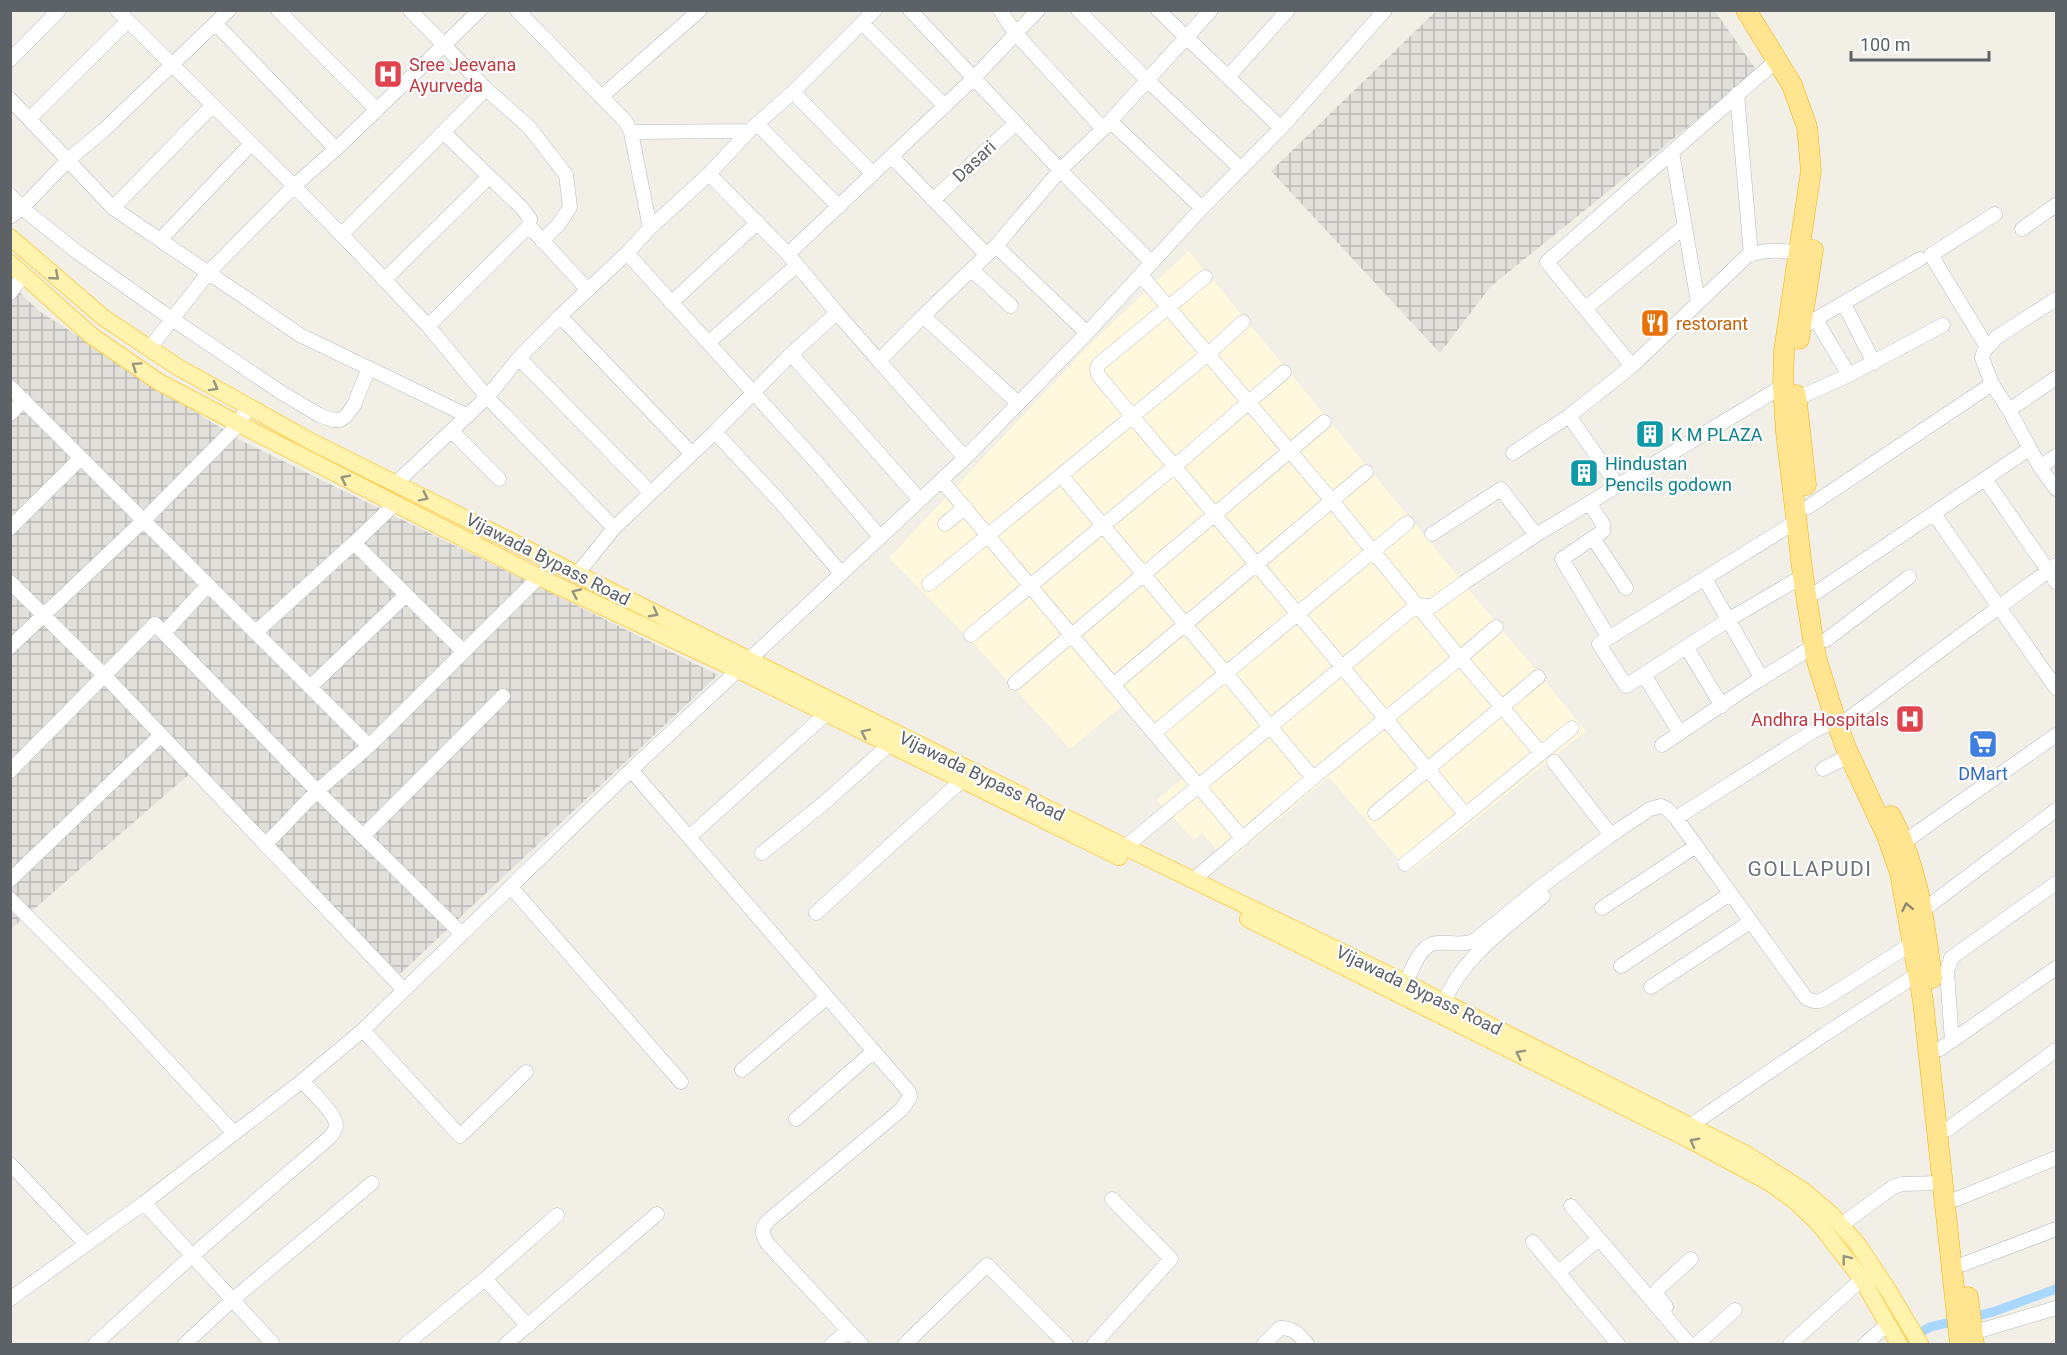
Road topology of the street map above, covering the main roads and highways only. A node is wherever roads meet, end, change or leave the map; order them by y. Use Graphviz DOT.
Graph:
graph roads {
  1 [pos="1746,10"];
  2 [pos="1761,10"];
  3 [pos="10,237"];
  4 [pos="10,263"];
  5 [pos="1789,393"];
  6 [pos="1803,514"];
  7 [pos="1820,643"];
  8 [pos="743,665"];
  9 [pos="1842,720"];
  10 [pos="1121,852"];
  11 [pos="1962,1297"];
  12 [pos="1966,1339"];
  13 [pos="1899,1344"];
  14 [pos="1920,1344"];
  1 -- 5 [label="highway"];
  2 -- 5 [label="highway"];
  3 -- 8 [label="main road, Vijawada Bypass Road, one-way"];
  8 -- 4 [label="main road, Vijawada Bypass Road, one-way"];
  5 -- 6 [label="highway"];
  6 -- 7 [label="highway"];
  6 -- 7 [label="highway"];
  7 -- 9 [label="highway"];
  8 -- 10 [label="main road, Vijawada Bypass Road"];
  10 -- 8 [label="main road, Vijawada Bypass Road, one-way"];
  11 -- 9 [label="highway, one-way"];
  9 -- 11 [label="highway"];
  13 -- 10 [label="main road, Vijawada Bypass Road, one-way"];
  10 -- 14 [label="main road, Vijawada Bypass Road"];
  11 -- 12 [label="highway"];
}
